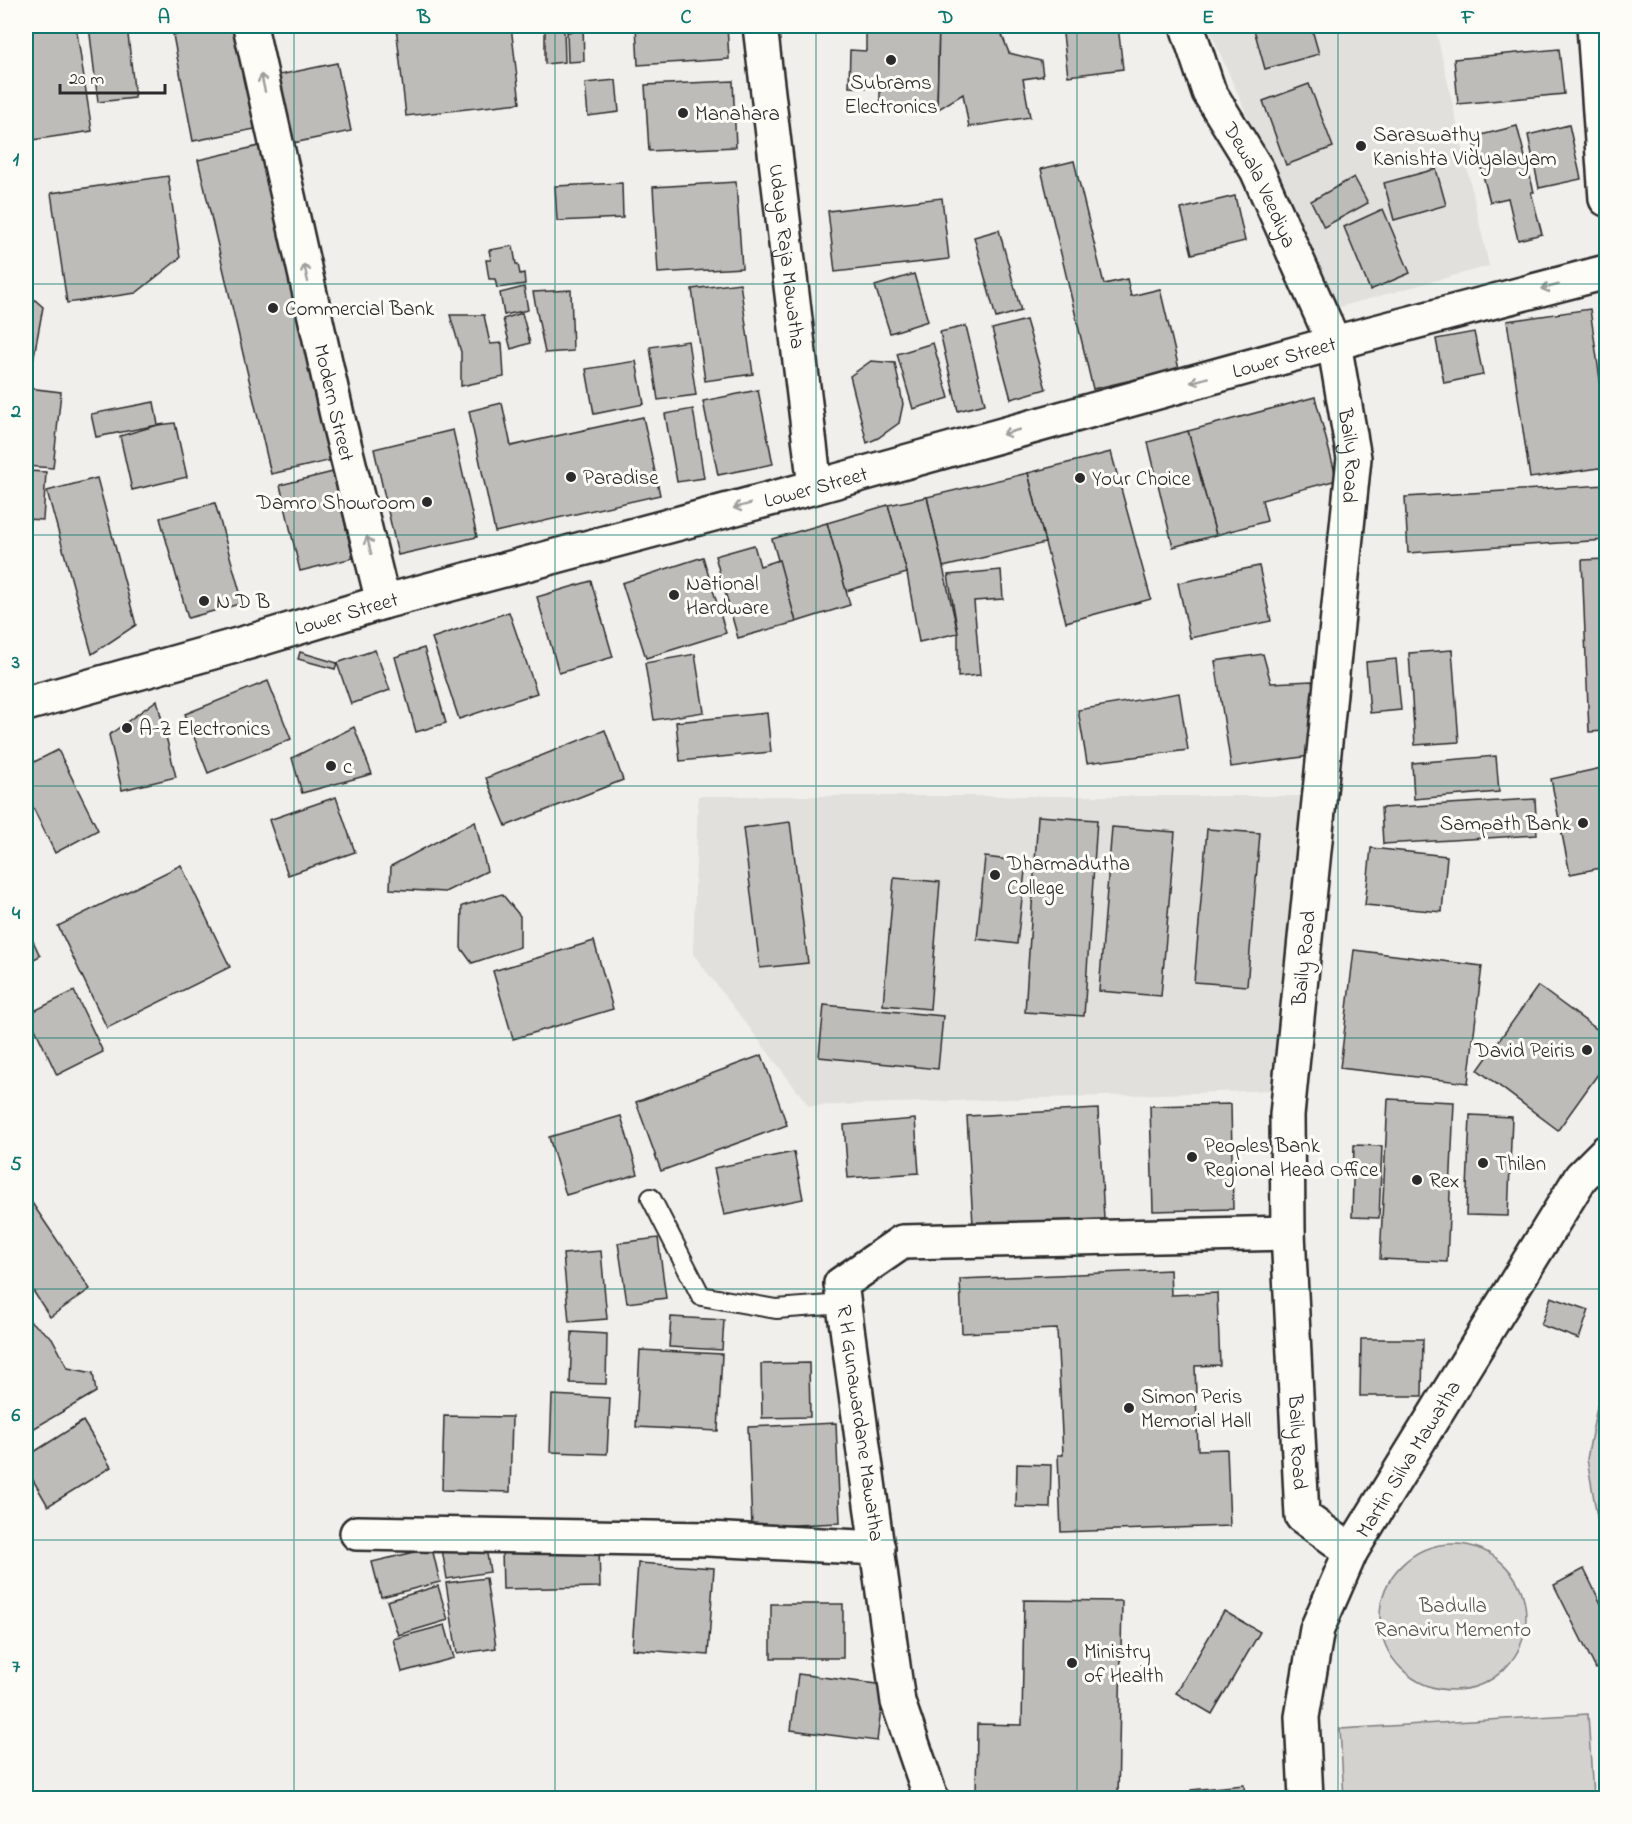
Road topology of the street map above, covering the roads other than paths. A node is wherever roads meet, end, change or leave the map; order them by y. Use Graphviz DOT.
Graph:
graph roads {
  1 [pos="250,26"];
  2 [pos="760,26"];
  3 [pos="1187,26"];
  4 [pos="1594,26"];
  5 [pos="1606,199"];
  6 [pos="1606,272"];
  7 [pos="1334,343"];
  8 [pos="815,487"];
  9 [pos="383,602"];
  10 [pos="26,704"];
  11 [pos="1606,1152"];
  12 [pos="651,1198"];
  13 [pos="1288,1233"];
  14 [pos="844,1304"];
  15 [pos="357,1533"];
  16 [pos="878,1548"];
  17 [pos="1352,1551"];
  18 [pos="931,1798"];
  19 [pos="1306,1798"];
  9 -- 1 [label="main road, Modern Street, one-way"];
  2 -- 8 [label="main road, Udaya Raja Mawatha"];
  3 -- 7 [label="main road, Dewala Veediya"];
  4 -- 5 [label="main road"];
  6 -- 7 [label="main road, Lower Street, one-way"];
  7 -- 8 [label="main road, Lower Street, one-way"];
  7 -- 13 [label="main road, Baily Road"];
  8 -- 9 [label="main road, Lower Street, one-way"];
  9 -- 10 [label="main road, Lower Street"];
  11 -- 17 [label="main road, Martin Silva Mawatha"];
  12 -- 14 [label="lane"];
  13 -- 14 [label="main road, R H Gunawardane Mawatha"];
  13 -- 17 [label="main road, Baily Road"];
  14 -- 16 [label="main road, R H Gunawardane Mawatha"];
  15 -- 16 [label="main road"];
  16 -- 18 [label="main road, R H Gunawardane Mawatha"];
  17 -- 19 [label="main road, Martin Silva Mawatha"];
}
